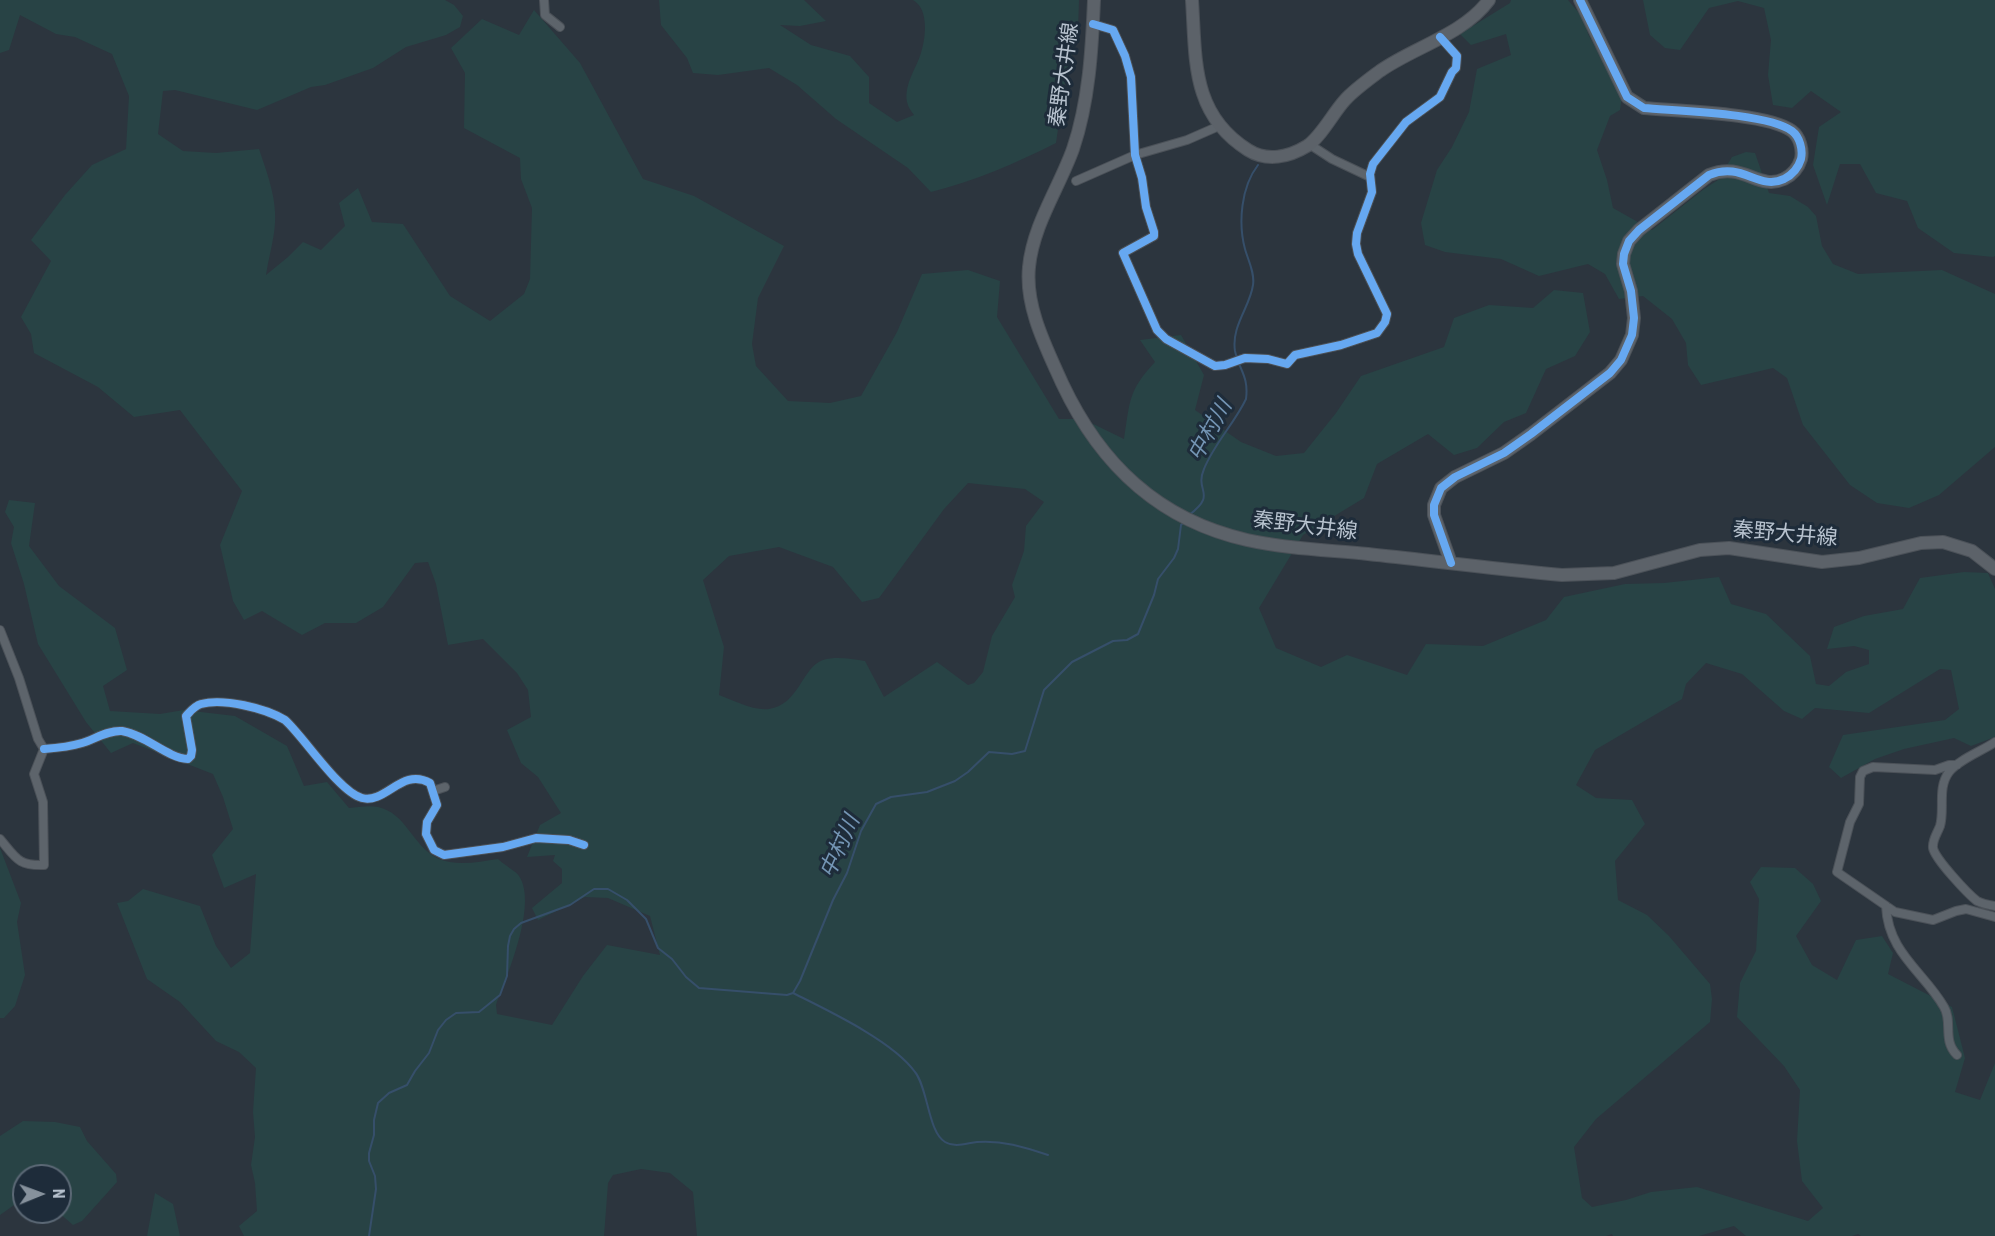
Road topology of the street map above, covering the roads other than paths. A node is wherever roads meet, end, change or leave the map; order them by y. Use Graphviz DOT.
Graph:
graph roads {
  1 [pos="544,0"];
  2 [pos="1094,0"];
  3 [pos="1192,0"];
  4 [pos="1489,0"];
  5 [pos="1580,0"];
  6 [pos="1093,24"];
  7 [pos="560,27"];
  8 [pos="1440,37"];
  9 [pos="1219,126"];
  10 [pos="1309,144"];
  11 [pos="1135,155"];
  12 [pos="1370,177"];
  13 [pos="1076,181"];
  14 [pos="1451,563"];
  15 [pos="1995,569"];
  16 [pos="0,630"];
  17 [pos="1995,742"];
  18 [pos="44,750"];
  19 [pos="1957,765"];
  20 [pos="445,787"];
  21 [pos="433,791"];
  22 [pos="0,839"];
  23 [pos="584,846"];
  24 [pos="1886,906"];
  25 [pos="1995,906"];
  26 [pos="1995,917"];
  27 [pos="1957,1055"];
  1 -- 7 [label="street"];
  2 -- 6 [label="main road, 秦野大井線"];
  3 -- 9 [label="main road"];
  4 -- 8 [label="main road"];
  5 -- 14 [label="main road"];
  6 -- 11 [label="street"];
  6 -- 14 [label="main road, 秦野大井線"];
  8 -- 10 [label="main road"];
  8 -- 12 [label="street"];
  9 -- 10 [label="main road"];
  9 -- 11 [label="street"];
  10 -- 12 [label="street"];
  11 -- 12 [label="street"];
  11 -- 13 [label="street"];
  14 -- 15 [label="main road, 秦野大井線"];
  16 -- 18 [label="street"];
  17 -- 19 [label="street"];
  18 -- 21 [label="street"];
  18 -- 22 [label="street"];
  19 -- 24 [label="street"];
  19 -- 25 [label="street"];
  20 -- 21 [label="street"];
  21 -- 23 [label="street"];
  24 -- 26 [label="street"];
  24 -- 27 [label="street"];
}
